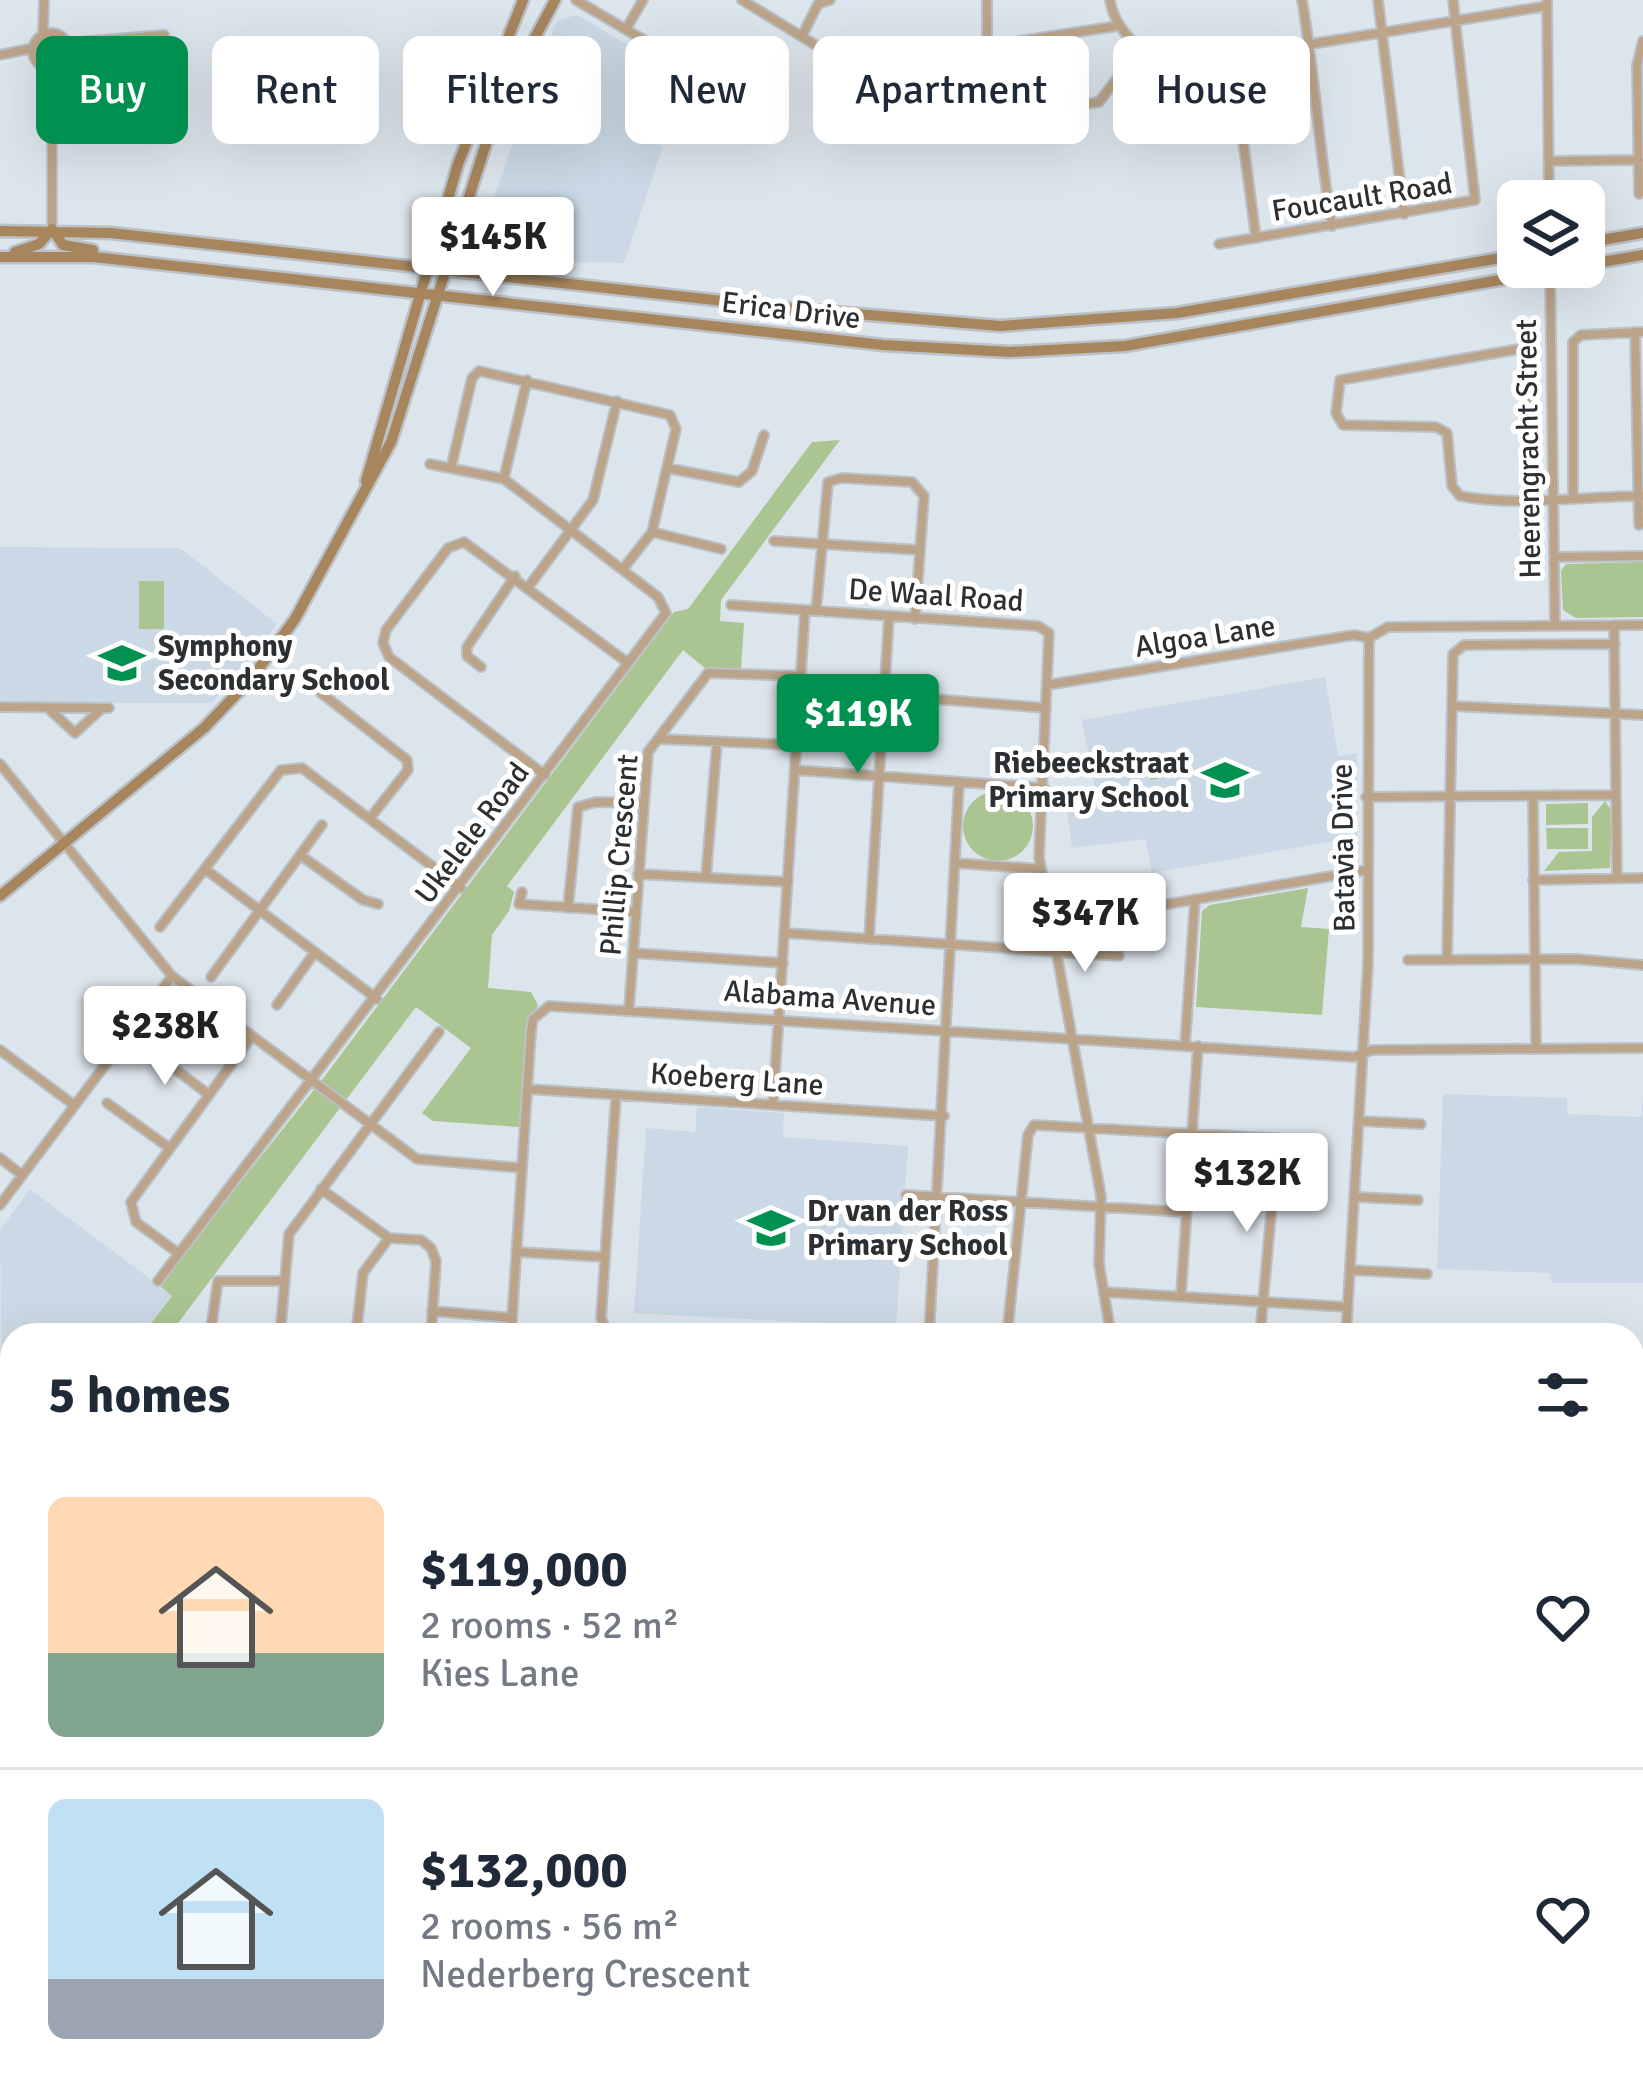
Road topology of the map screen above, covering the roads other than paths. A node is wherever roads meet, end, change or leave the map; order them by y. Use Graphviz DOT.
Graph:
graph roads {
  1 [pos="523,0"];
  2 [pos="555,0"];
  3 [pos="576,0"];
  4 [pos="643,0"];
  5 [pos="742,0"];
  6 [pos="830,0"];
  7 [pos="987,0"];
  8 [pos="1110,0"];
  9 [pos="1302,0"];
  10 [pos="1378,0"];
  11 [pos="1453,0"];
  12 [pos="1547,3"];
  13 [pos="44,4"];
  14 [pos="1456,20"];
  15 [pos="1117,26"];
  16 [pos="626,29"];
  17 [pos="1383,32"];
  18 [pos="54,33"];
  19 [pos="43,35"];
  20 [pos="58,36"];
  21 [pos="638,36"];
  22 [pos="802,36"];
  23 [pos="987,36"];
  24 [pos="1052,36"];
  25 [pos="1128,36"];
  26 [pos="1309,36"];
  27 [pos="1643,41"];
  28 [pos="813,43"];
  29 [pos="1310,44"];
  30 [pos="33,48"];
  31 [pos="5,54"];
  32 [pos="36,56"];
  33 [pos="36,62"];
  34 [pos="1113,84"];
  35 [pos="1089,104"];
  36 [pos="52,144"];
  37 [pos="1244,144"];
  38 [pos="1639,160"];
  39 [pos="1549,161"];
  40 [pos="1549,180"];
  41 [pos="1639,194"];
  42 [pos="1404,214"];
  43 [pos="1332,226"];
  44 [pos="52,229"];
  45 [pos="0,231"];
  46 [pos="1643,233"];
  47 [pos="1256,238"];
  48 [pos="1605,239"];
  49 [pos="1219,244"];
  50 [pos="1643,255"];
  51 [pos="0,256"];
  52 [pos="1497,259"];
  53 [pos="1605,261"];
  54 [pos="179,266"];
  55 [pos="428,268"];
  56 [pos="449,271"];
  57 [pos="1497,279"];
  58 [pos="1550,288"];
  59 [pos="422,292"];
  60 [pos="441,294"];
  61 [pos="1639,332"];
  62 [pos="526,380"];
  63 [pos="616,401"];
  64 [pos="764,436"];
  65 [pos="430,464"];
  66 [pos="451,468"];
  67 [pos="667,468"];
  68 [pos="504,479"];
  69 [pos="362,496"];
  70 [pos="1573,496"];
  71 [pos="1641,496"];
  72 [pos="1553,497"];
  73 [pos="1532,498"];
  74 [pos="1640,525"];
  75 [pos="572,531"];
  76 [pos="652,532"];
  77 [pos="773,542"];
  78 [pos="820,545"];
  79 [pos="721,549"];
  80 [pos="920,550"];
  81 [pos="1643,556"];
  82 [pos="1553,557"];
  83 [pos="623,569"];
  84 [pos="514,575"];
  85 [pos="529,586"];
  86 [pos="731,605"];
  87 [pos="810,610"];
  88 [pos="890,616"];
  89 [pos="915,619"];
  90 [pos="1614,625"];
  91 [pos="1643,625"];
  92 [pos="1555,626"];
  93 [pos="1369,638"];
  94 [pos="1615,644"];
  95 [pos="628,663"];
  96 [pos="481,667"];
  97 [pos="800,676"];
  98 [pos="1047,685"];
  99 [pos="321,693"];
  100 [pos="885,695"];
  101 [pos="1453,706"];
  102 [pos="0,707"];
  103 [pos="1046,708"];
  104 [pos="49,709"];
  105 [pos="1616,715"];
  106 [pos="1643,716"];
  107 [pos="657,739"];
  108 [pos="717,742"];
  109 [pos="796,746"];
  110 [pos="0,764"];
  111 [pos="795,770"];
  112 [pos="545,775"];
  113 [pos="880,778"];
  114 [pos="959,783"];
  115 [pos="1044,788"];
  116 [pos="1616,794"];
  117 [pos="1452,796"];
  118 [pos="1533,796"];
  119 [pos="1366,797"];
  120 [pos="643,803"];
  121 [pos="370,818"];
  122 [pos="322,825"];
  123 [pos="64,843"];
  124 [pos="301,855"];
  125 [pos="955,863"];
  126 [pos="205,869"];
  127 [pos="1041,869"];
  128 [pos="1367,870"];
  129 [pos="638,874"];
  130 [pos="706,877"];
  131 [pos="1617,878"];
  132 [pos="1643,878"];
  133 [pos="1533,880"];
  134 [pos="788,882"];
  135 [pos="461,888"];
  136 [pos="522,892"];
  137 [pos="0,896"];
  138 [pos="1195,899"];
  139 [pos="378,904"];
  140 [pos="568,908"];
  141 [pos="260,910"];
  142 [pos="636,912"];
  143 [pos="1052,924"];
  144 [pos="160,927"];
  145 [pos="784,933"];
  146 [pos="869,938"];
  147 [pos="950,944"];
  148 [pos="1057,950"];
  149 [pos="315,952"];
  150 [pos="634,953"];
  151 [pos="1119,956"];
  152 [pos="1534,959"];
  153 [pos="1408,961"];
  154 [pos="1447,961"];
  155 [pos="783,963"];
  156 [pos="1643,965"];
  157 [pos="172,976"];
  158 [pos="211,977"];
  159 [pos="377,999"];
  160 [pos="277,1005"];
  161 [pos="629,1009"];
  162 [pos="779,1019"];
  163 [pos="946,1030"];
  164 [pos="439,1031"];
  165 [pos="252,1036"];
  166 [pos="1073,1038"];
  167 [pos="1185,1046"];
  168 [pos="1198,1046"];
  169 [pos="148,1048"];
  170 [pos="1536,1048"];
  171 [pos="1643,1048"];
  172 [pos="0,1050"];
  173 [pos="1364,1053"];
  174 [pos="312,1082"];
  175 [pos="527,1089"];
  176 [pos="208,1094"];
  177 [pos="616,1095"];
  178 [pos="107,1103"];
  179 [pos="773,1105"];
  180 [pos="74,1106"];
  181 [pos="944,1116"];
  182 [pos="1360,1120"];
  183 [pos="1421,1124"];
  184 [pos="1088,1126"];
  185 [pos="370,1127"];
  186 [pos="1191,1132"];
  187 [pos="1278,1138"];
  188 [pos="1319,1141"];
  189 [pos="168,1148"];
  190 [pos="0,1158"];
  191 [pos="522,1168"];
  192 [pos="22,1175"];
  193 [pos="321,1189"];
  194 [pos="906,1195"];
  195 [pos="1354,1196"];
  196 [pos="938,1197"];
  197 [pos="1418,1200"];
  198 [pos="1022,1202"];
  199 [pos="0,1204"];
  200 [pos="1102,1208"];
  201 [pos="1186,1212"];
  202 [pos="389,1238"];
  203 [pos="516,1252"];
  204 [pos="178,1253"];
  205 [pos="604,1257"];
  206 [pos="1350,1270"];
  207 [pos="1427,1274"];
  208 [pos="158,1281"];
  209 [pos="284,1281"];
  210 [pos="1104,1292"];
  211 [pos="1181,1295"];
  212 [pos="1261,1301"];
  213 [pos="1347,1307"];
  214 [pos="433,1311"];
  215 [pos="512,1318"];
  216 [pos="212,1323"];
  217 [pos="281,1323"];
  218 [pos="357,1323"];
  219 [pos="432,1323"];
  220 [pos="512,1323"];
  221 [pos="604,1323"];
  222 [pos="930,1323"];
  223 [pos="1008,1323"];
  224 [pos="1109,1323"];
  225 [pos="1260,1323"];
  226 [pos="1346,1323"];
  1 -- 55 [label="main road"];
  2 -- 56 [label="main road"];
  3 -- 16 [label="street"];
  4 -- 16 [label="street"];
  5 -- 22 [label="street"];
  6 -- 22 [label="street"];
  7 -- 23 [label="street"];
  8 -- 15 [label="street"];
  9 -- 26 [label="street"];
  10 -- 17 [label="street"];
  11 -- 14 [label="street"];
  12 -- 14 [label="street"];
  12 -- 39 [label="street"];
  13 -- 18 [label="street"];
  13 -- 19 [label="street"];
  14 -- 17 [label="street"];
  14 -- 42 [label="street, Foucault Road"];
  15 -- 24 [label="street"];
  15 -- 25 [label="street"];
  16 -- 21 [label="street"];
  17 -- 29 [label="street"];
  17 -- 42 [label="street"];
  18 -- 19 [label="street"];
  18 -- 20 [label="street"];
  19 -- 30 [label="street"];
  22 -- 28 [label="street"];
  27 -- 38 [label="street"];
  29 -- 43 [label="street"];
  30 -- 31 [label="street"];
  30 -- 32 [label="street"];
  31 -- 33 [label="street"];
  34 -- 35 [label="street"];
  36 -- 44 [label="street"];
  37 -- 47 [label="street"];
  38 -- 39 [label="street"];
  38 -- 41 [label="street"];
  39 -- 40 [label="street"];
  42 -- 43 [label="street, Foucault Road"];
  43 -- 47 [label="street, Foucault Road"];
  44 -- 45 [label="main road, Erica Drive"];
  44 -- 51 [label="main road"];
  44 -- 54 [label="main road"];
  44 -- 55 [label="main road, Erica Drive"];
  46 -- 48 [label="main road"];
  47 -- 49 [label="street, Foucault Road"];
  50 -- 53 [label="main road"];
  51 -- 54 [label="main road, Erica Drive"];
  52 -- 56 [label="main road, Erica Drive"];
  54 -- 59 [label="main road, Erica Drive"];
  55 -- 56 [label="main road, Erica Drive"];
  55 -- 59 [label="main road"];
  56 -- 60 [label="main road"];
  57 -- 60 [label="main road, Erica Drive"];
  58 -- 72 [label="street, Heerengracht Street"];
  59 -- 60 [label="main road, Erica Drive"];
  59 -- 69 [label="main road"];
  60 -- 69 [label="main road"];
  61 -- 70 [label="street"];
  61 -- 71 [label="street"];
  62 -- 63 [label="street"];
  62 -- 66 [label="street"];
  62 -- 68 [label="street"];
  63 -- 67 [label="street"];
  63 -- 75 [label="street"];
  64 -- 67 [label="street"];
  65 -- 66 [label="street"];
  66 -- 68 [label="street"];
  67 -- 76 [label="street"];
  68 -- 75 [label="street"];
  69 -- 123 [label="main road"];
  70 -- 71 [label="street"];
  70 -- 72 [label="street"];
  71 -- 74 [label="street"];
  72 -- 73 [label="street"];
  72 -- 82 [label="street, Heerengracht Street"];
  73 -- 73 [label="street"];
  75 -- 83 [label="street"];
  75 -- 85 [label="street"];
  76 -- 79 [label="street"];
  76 -- 83 [label="street"];
  77 -- 78 [label="street"];
  78 -- 80 [label="street"];
  78 -- 80 [label="street"];
  78 -- 87 [label="street"];
  80 -- 89 [label="street"];
  81 -- 82 [label="street"];
  82 -- 92 [label="street, Heerengracht Street"];
  83 -- 95 [label="street, Ukelele Road"];
  84 -- 85 [label="street"];
  84 -- 96 [label="street"];
  84 -- 112 [label="street"];
  85 -- 95 [label="street"];
  86 -- 87 [label="street, De Waal Road"];
  87 -- 88 [label="street, De Waal Road"];
  87 -- 97 [label="street"];
  88 -- 89 [label="street, De Waal Road"];
  88 -- 100 [label="street"];
  89 -- 98 [label="street, De Waal Road"];
  90 -- 91 [label="street"];
  90 -- 92 [label="street"];
  90 -- 94 [label="street"];
  92 -- 93 [label="street"];
  93 -- 98 [label="street, Algoa Lane"];
  93 -- 119 [label="street, Batavia Drive"];
  94 -- 101 [label="street"];
  94 -- 105 [label="street"];
  95 -- 112 [label="street, Ukelele Road"];
  97 -- 107 [label="street, Phillip Crescent"];
  97 -- 109 [label="street"];
  98 -- 103 [label="street, De Waal Road"];
  99 -- 121 [label="street"];
  100 -- 103 [label="street"];
  100 -- 113 [label="street"];
  101 -- 105 [label="street"];
  101 -- 117 [label="street"];
  102 -- 104 [label="street"];
  103 -- 115 [label="street, De Waal Road"];
  104 -- 104 [label="street"];
  105 -- 106 [label="street"];
  105 -- 116 [label="street"];
  107 -- 108 [label="street"];
  107 -- 120 [label="street, Phillip Crescent"];
  108 -- 109 [label="street"];
  108 -- 130 [label="street"];
  109 -- 111 [label="street"];
  110 -- 123 [label="street"];
  111 -- 113 [label="street"];
  111 -- 134 [label="street"];
  112 -- 135 [label="street, Ukelele Road"];
  113 -- 114 [label="street"];
  113 -- 146 [label="street"];
  114 -- 115 [label="street"];
  114 -- 125 [label="street"];
  115 -- 127 [label="street, De Waal Road"];
  116 -- 118 [label="street"];
  116 -- 131 [label="street"];
  117 -- 118 [label="street"];
  117 -- 119 [label="street"];
  117 -- 154 [label="street"];
  118 -- 133 [label="street"];
  119 -- 128 [label="street, Batavia Drive"];
  120 -- 129 [label="street, Phillip Crescent"];
  120 -- 140 [label="street"];
  121 -- 126 [label="street"];
  121 -- 135 [label="street"];
  122 -- 124 [label="street"];
  123 -- 137 [label="main road"];
  123 -- 157 [label="street"];
  124 -- 139 [label="street"];
  124 -- 141 [label="street"];
  125 -- 127 [label="street"];
  125 -- 147 [label="street"];
  126 -- 141 [label="street"];
  126 -- 144 [label="street"];
  127 -- 143 [label="street, De Waal Road"];
  128 -- 138 [label="street"];
  128 -- 173 [label="street, Batavia Drive"];
  129 -- 130 [label="street"];
  129 -- 142 [label="street, Phillip Crescent"];
  130 -- 134 [label="street"];
  131 -- 132 [label="street"];
  131 -- 133 [label="street"];
  133 -- 152 [label="street"];
  134 -- 145 [label="street"];
  135 -- 159 [label="street, Ukelele Road"];
  136 -- 140 [label="street"];
  138 -- 143 [label="street"];
  138 -- 167 [label="street"];
  140 -- 142 [label="street"];
  141 -- 149 [label="street"];
  141 -- 158 [label="street"];
  142 -- 150 [label="street, Phillip Crescent"];
  143 -- 148 [label="street, De Waal Road"];
  145 -- 146 [label="street"];
  145 -- 155 [label="street"];
  146 -- 147 [label="street"];
  147 -- 148 [label="street"];
  147 -- 163 [label="street"];
  148 -- 151 [label="street"];
  148 -- 166 [label="street, De Waal Road"];
  149 -- 159 [label="street"];
  149 -- 160 [label="street"];
  150 -- 155 [label="street"];
  150 -- 161 [label="street, Phillip Crescent"];
  152 -- 154 [label="street"];
  152 -- 156 [label="street"];
  152 -- 170 [label="street"];
  153 -- 154 [label="street"];
  155 -- 162 [label="street"];
  157 -- 165 [label="street"];
  157 -- 180 [label="street"];
  159 -- 174 [label="street, Ukelele Road"];
  161 -- 162 [label="street, Alabama Avenue"];
  161 -- 175 [label="street, Alabama Avenue"];
  162 -- 163 [label="street, Alabama Avenue"];
  162 -- 179 [label="street"];
  163 -- 166 [label="street, Alabama Avenue"];
  163 -- 181 [label="street"];
  164 -- 185 [label="street"];
  165 -- 174 [label="street"];
  165 -- 176 [label="street"];
  166 -- 167 [label="street, Alabama Avenue"];
  166 -- 184 [label="street, De Waal Road"];
  167 -- 168 [label="street, Alabama Avenue"];
  168 -- 173 [label="street, Alabama Avenue"];
  168 -- 186 [label="street"];
  169 -- 176 [label="street"];
  170 -- 171 [label="street, Alabama Avenue"];
  170 -- 173 [label="street, Alabama Avenue"];
  172 -- 180 [label="street"];
  173 -- 182 [label="street, Batavia Drive"];
  174 -- 185 [label="street"];
  174 -- 204 [label="street, Ukelele Road"];
  175 -- 177 [label="street, Koeberg Lane"];
  175 -- 191 [label="street"];
  176 -- 189 [label="street"];
  177 -- 179 [label="street, Koeberg Lane"];
  177 -- 205 [label="street"];
  178 -- 189 [label="street"];
  179 -- 181 [label="street, Koeberg Lane"];
  180 -- 192 [label="street"];
  181 -- 196 [label="street"];
  182 -- 183 [label="street"];
  182 -- 195 [label="street, Batavia Drive"];
  184 -- 186 [label="street"];
  184 -- 198 [label="street"];
  184 -- 200 [label="street, De Waal Road"];
  185 -- 191 [label="street"];
  185 -- 193 [label="street"];
  186 -- 187 [label="street"];
  186 -- 201 [label="street"];
  187 -- 188 [label="street"];
  187 -- 212 [label="street"];
  189 -- 204 [label="street"];
  190 -- 192 [label="street"];
  191 -- 203 [label="street"];
  192 -- 199 [label="street"];
  193 -- 202 [label="street"];
  193 -- 209 [label="street"];
  194 -- 196 [label="street"];
  195 -- 197 [label="street"];
  195 -- 206 [label="street, Batavia Drive"];
  196 -- 198 [label="street"];
  196 -- 222 [label="street"];
  198 -- 200 [label="street"];
  198 -- 223 [label="street"];
  200 -- 201 [label="street"];
  200 -- 210 [label="street, De Waal Road"];
  201 -- 211 [label="street"];
  202 -- 214 [label="street"];
  202 -- 218 [label="street"];
  203 -- 205 [label="street"];
  203 -- 215 [label="street"];
  204 -- 208 [label="street, Ukelele Road"];
  205 -- 221 [label="street"];
  206 -- 207 [label="street"];
  206 -- 213 [label="street, Batavia Drive"];
  209 -- 216 [label="street"];
  209 -- 217 [label="street"];
  210 -- 211 [label="street"];
  210 -- 224 [label="street, De Waal Road"];
  211 -- 212 [label="street"];
  212 -- 213 [label="street"];
  212 -- 225 [label="street"];
  213 -- 226 [label="street, Batavia Drive"];
  214 -- 215 [label="street"];
  214 -- 219 [label="street"];
  215 -- 220 [label="street"];
}
